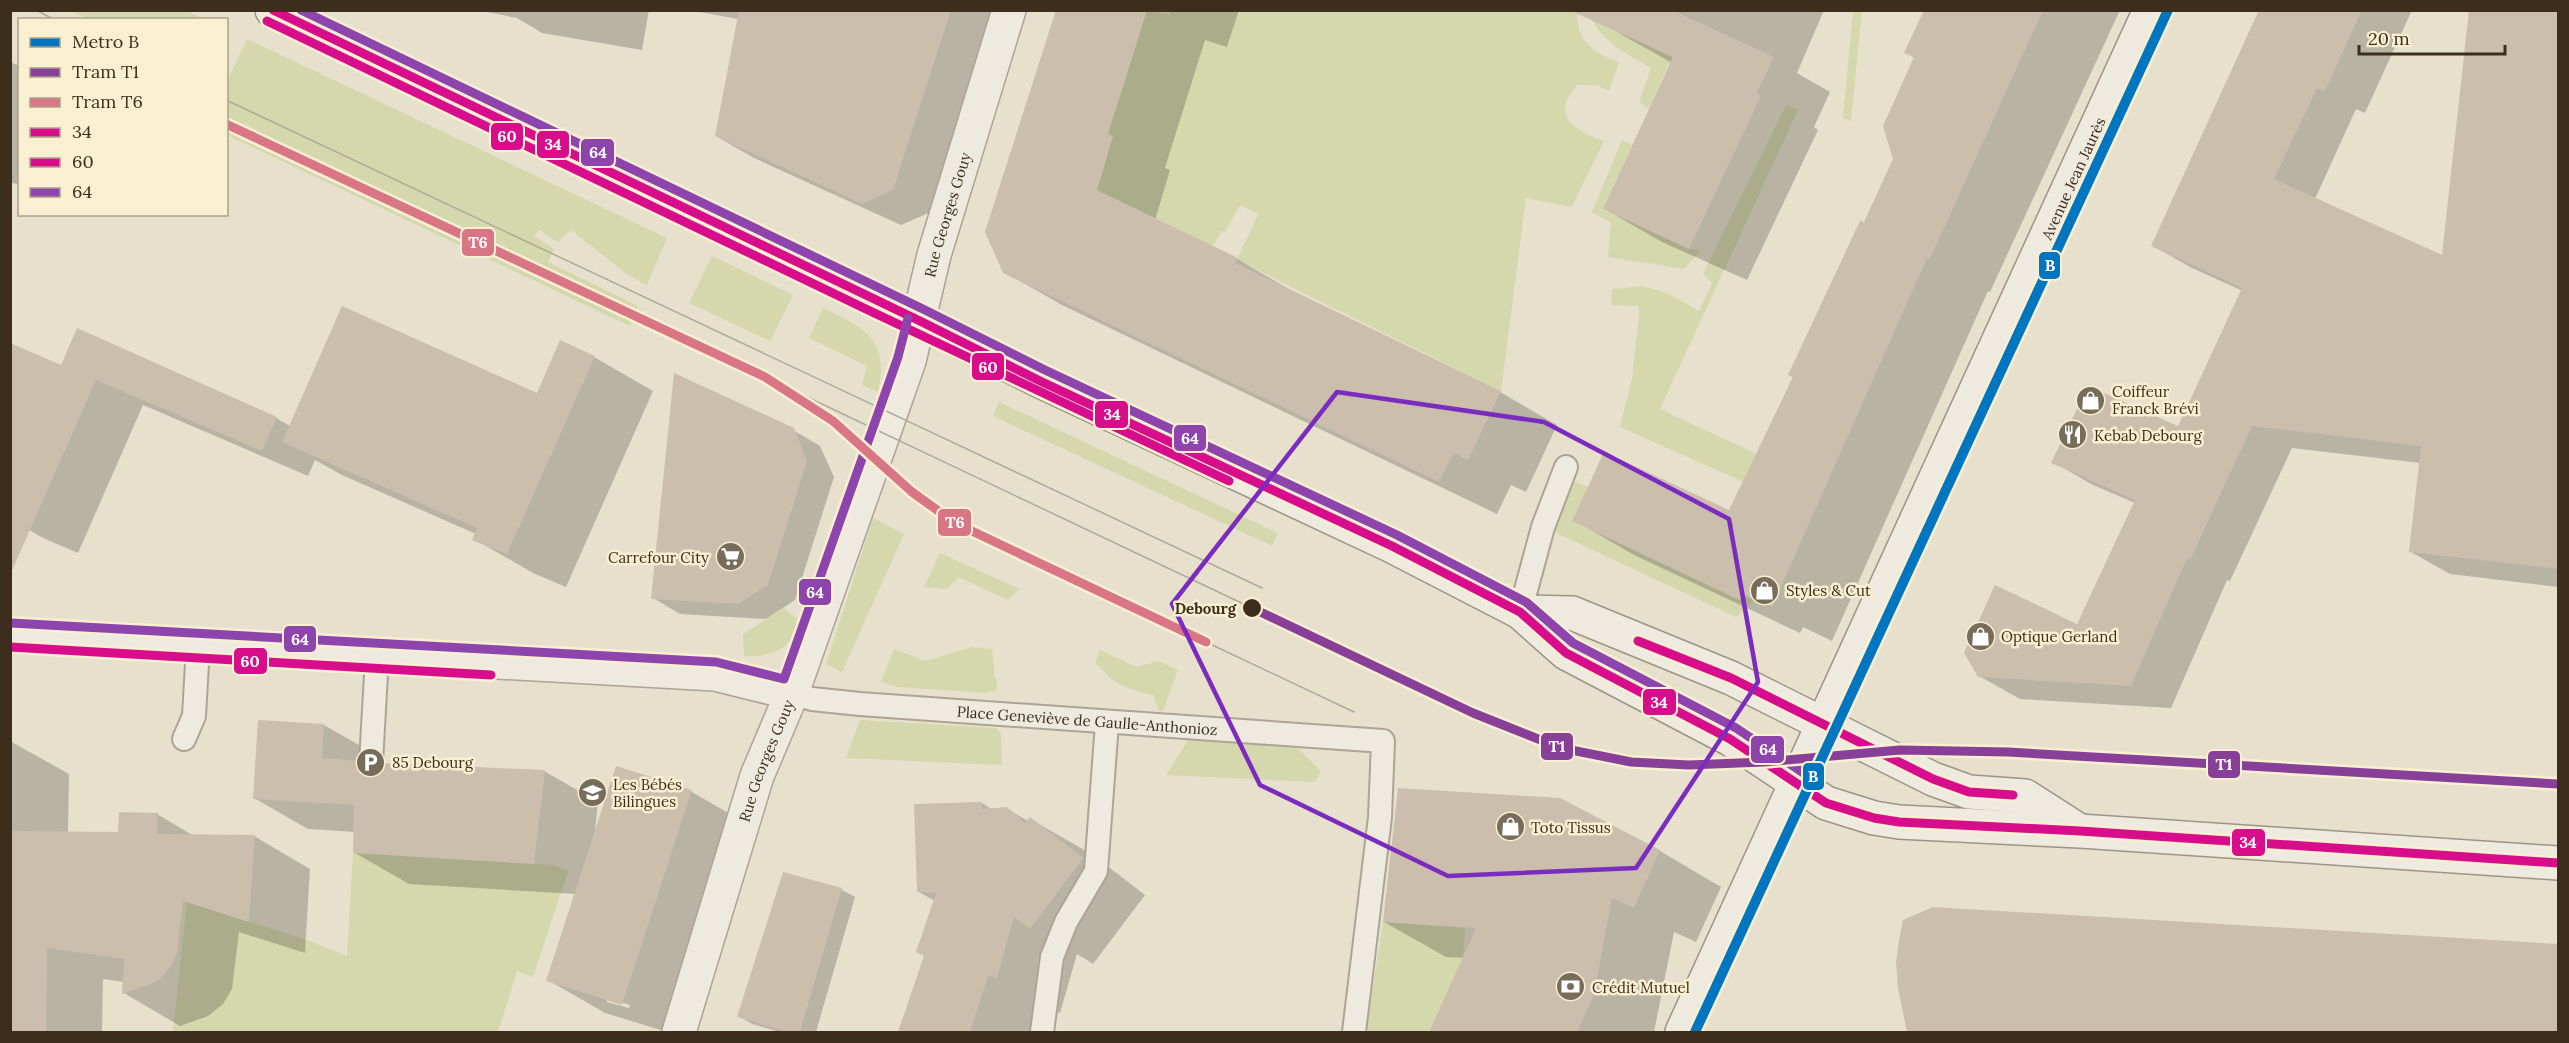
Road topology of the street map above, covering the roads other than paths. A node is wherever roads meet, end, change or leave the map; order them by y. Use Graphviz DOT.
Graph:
graph roads {
  1 [pos="272,10"];
  2 [pos="1009,10"];
  3 [pos="2150,10"];
  4 [pos="920,321"];
  5 [pos="1566,466"];
  6 [pos="1520,612"];
  7 [pos="10,635"];
  8 [pos="198,646"];
  9 [pos="377,657"];
  10 [pos="792,693"];
  11 [pos="1107,723"];
  12 [pos="1824,724"];
  13 [pos="184,739"];
  14 [pos="371,762"];
  15 [pos="1797,783"];
  16 [pos="2080,831"];
  17 [pos="2559,863"];
  18 [pos="679,1032"];
  19 [pos="1042,1032"];
  20 [pos="1354,1032"];
  21 [pos="1682,1032"];
  1 -- 4 [label="street"];
  2 -- 4 [label="street, Rue Georges Gouy"];
  3 -- 12 [label="street, Avenue Jean Jaurès"];
  4 -- 6 [label="street"];
  4 -- 10 [label="street, Rue Georges Gouy"];
  5 -- 6 [label="lane"];
  6 -- 12 [label="street"];
  6 -- 15 [label="street"];
  7 -- 8 [label="street"];
  8 -- 9 [label="street"];
  8 -- 13 [label="lane"];
  9 -- 10 [label="street"];
  9 -- 14 [label="lane"];
  10 -- 11 [label="lane, Place Geneviève de Gaulle-Anthonioz"];
  10 -- 18 [label="street, Rue Georges Gouy"];
  11 -- 19 [label="lane"];
  11 -- 20 [label="lane, Place Geneviève de Gaulle-Anthonioz"];
  12 -- 15 [label="street, Avenue Jean Jaurès"];
  12 -- 16 [label="street"];
  15 -- 16 [label="street"];
  15 -- 21 [label="street, Avenue Jean Jaurès"];
  16 -- 17 [label="street"];
}
